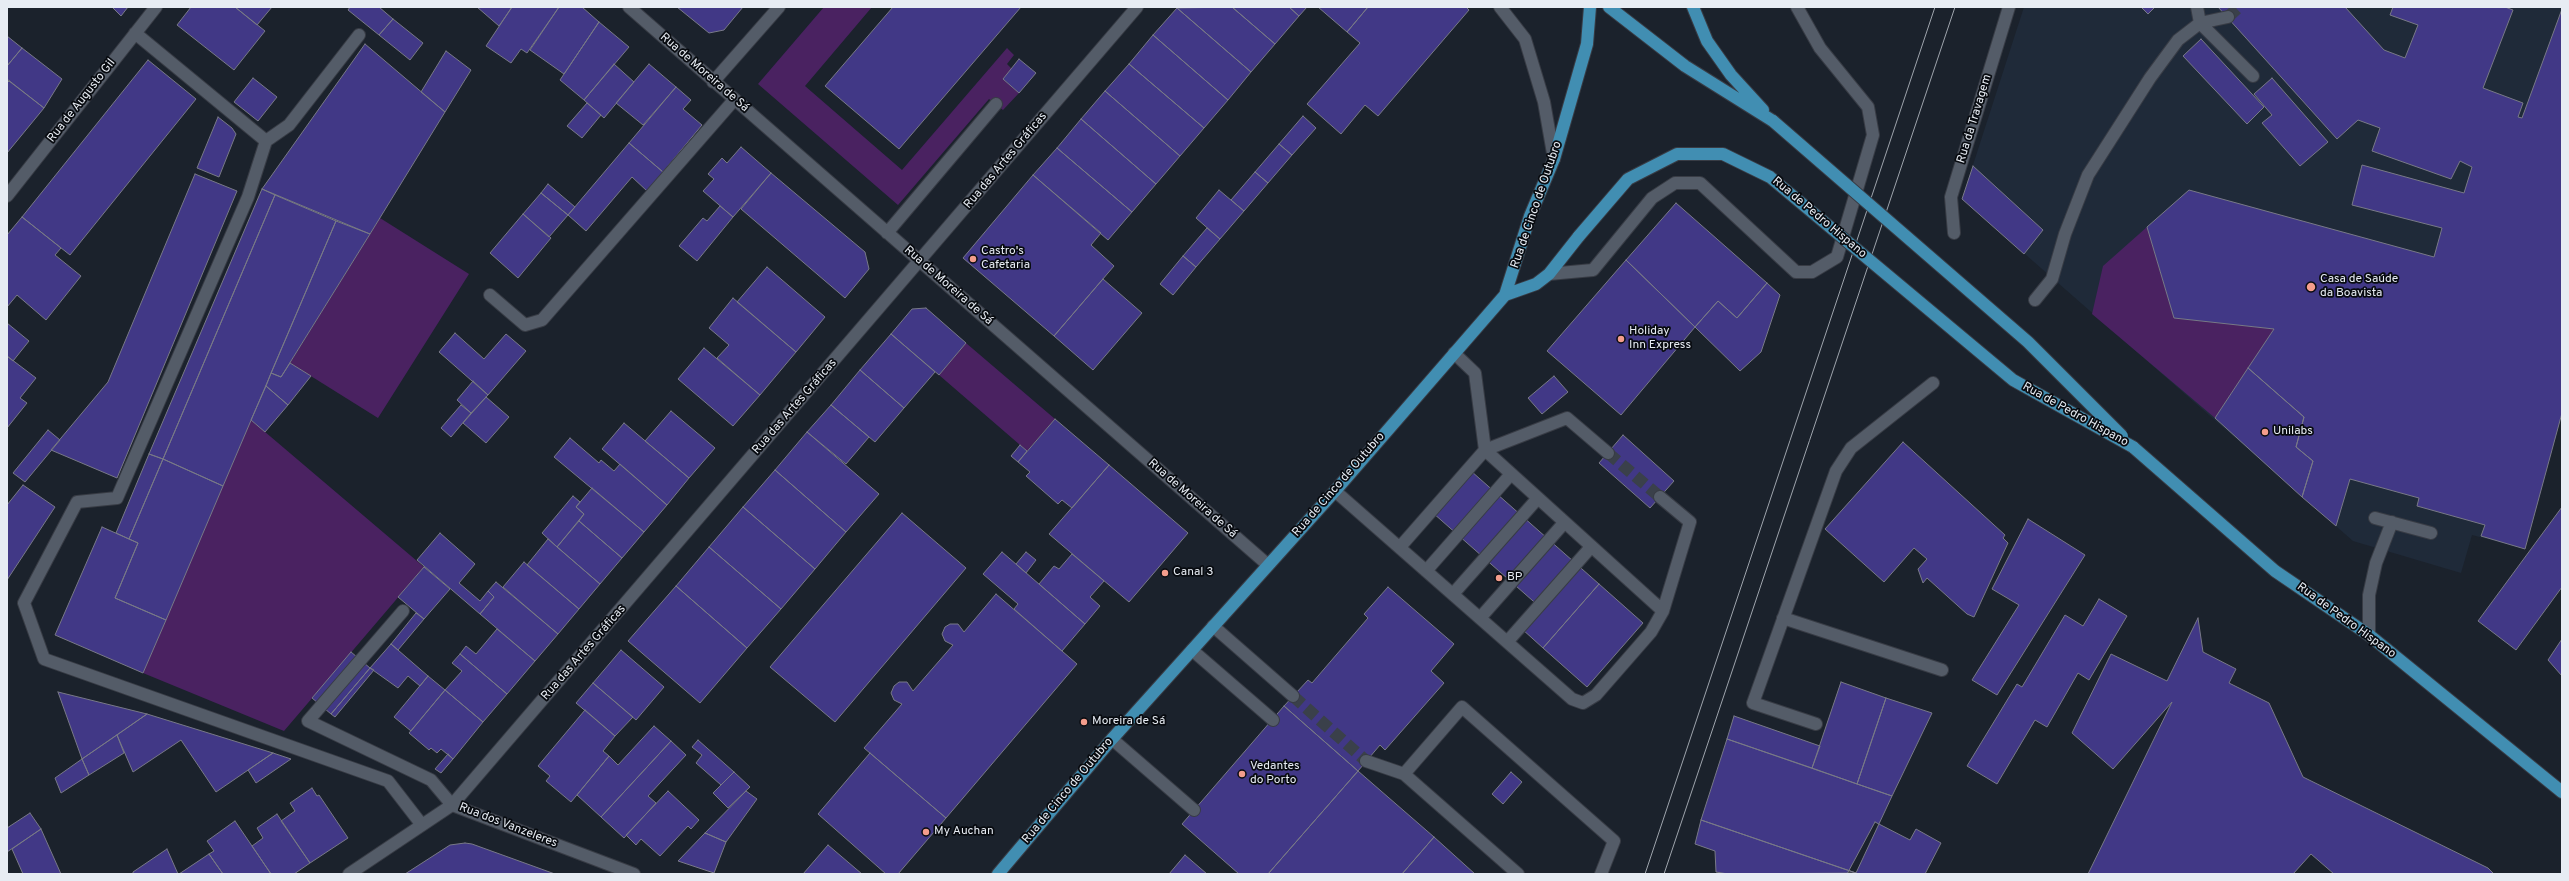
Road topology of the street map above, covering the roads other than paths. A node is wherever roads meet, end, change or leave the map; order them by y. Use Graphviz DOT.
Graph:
graph roads {
  1 [pos="156,7"];
  2 [pos="629,7"];
  3 [pos="779,7"];
  4 [pos="1136,7"];
  5 [pos="1500,7"];
  6 [pos="1590,7"];
  7 [pos="1609,7"];
  8 [pos="1693,7"];
  9 [pos="1797,7"];
  10 [pos="2009,7"];
  11 [pos="2197,7"];
  12 [pos="2228,17"];
  13 [pos="2200,23"];
  14 [pos="135,33"];
  15 [pos="359,35"];
  16 [pos="2253,76"];
  17 [pos="713,82"];
  18 [pos="734,100"];
  19 [pos="996,104"];
  20 [pos="1773,121"];
  21 [pos="266,141"];
  22 [pos="1554,159"];
  23 [pos="7,196"];
  24 [pos="887,233"];
  25 [pos="1954,233"];
  26 [pos="920,262"];
  27 [pos="1549,274"];
  28 [pos="490,295"];
  29 [pos="1505,295"];
  30 [pos="2035,300"];
  31 [pos="1454,352"];
  32 [pos="1933,383"];
  33 [pos="2133,447"];
  34 [pos="1485,450"];
  35 [pos="1608,452"];
  36 [pos="1511,474"];
  37 [pos="1335,491"];
  38 [pos="1660,497"];
  39 [pos="1538,498"];
  40 [pos="2375,518"];
  41 [pos="2392,522"];
  42 [pos="1564,523"];
  43 [pos="2431,533"];
  44 [pos="1400,547"];
  45 [pos="1591,547"];
  46 [pos="1268,565"];
  47 [pos="1426,570"];
  48 [pos="1453,594"];
  49 [pos="402,611"];
  50 [pos="1663,611"];
  51 [pos="1480,618"];
  52 [pos="1783,618"];
  53 [pos="1213,626"];
  54 [pos="2369,635"];
  55 [pos="1507,642"];
  56 [pos="1192,650"];
  57 [pos="1942,670"];
  58 [pos="1293,696"];
  59 [pos="1273,720"];
  60 [pos="1816,724"];
  61 [pos="1112,739"];
  62 [pos="1366,761"];
  63 [pos="1404,774"];
  64 [pos="2562,792"];
  65 [pos="452,805"];
  66 [pos="1194,810"];
  67 [pos="422,825"];
  68 [pos="349,874"];
  69 [pos="634,874"];
  70 [pos="998,874"];
  71 [pos="1518,874"];
  72 [pos="1601,874"];
  1 -- 14 [label="street, Rua de Augusto Gil"];
  2 -- 17 [label="street, Rua de Moreira de Sá"];
  3 -- 17 [label="street"];
  4 -- 26 [label="street, Rua das Artes Gráficas"];
  5 -- 22 [label="street"];
  6 -- 22 [label="main road, Rua de Cinco de Outubro"];
  7 -- 20 [label="main road, Rua de Pedro Hispano"];
  8 -- 20 [label="main road"];
  9 -- 27 [label="street"];
  10 -- 25 [label="street, Rua da Travagem"];
  11 -- 13 [label="street"];
  12 -- 13 [label="street"];
  13 -- 16 [label="street"];
  13 -- 30 [label="street"];
  14 -- 21 [label="street"];
  14 -- 23 [label="street, Rua de Augusto Gil"];
  15 -- 21 [label="street"];
  17 -- 18 [label="street, Rua de Moreira de Sá"];
  18 -- 24 [label="street, Rua de Moreira de Sá"];
  18 -- 28 [label="street"];
  19 -- 24 [label="street"];
  20 -- 33 [label="main road, Rua de Pedro Hispano, bridge"];
  21 -- 67 [label="street"];
  22 -- 29 [label="main road, Rua de Cinco de Outubro"];
  24 -- 26 [label="street, Rua de Moreira de Sá"];
  26 -- 46 [label="street, Rua de Moreira de Sá"];
  26 -- 65 [label="street, Rua das Artes Gráficas"];
  27 -- 29 [label="main road, Rua de Pedro Hispano"];
  27 -- 33 [label="main road, Rua de Pedro Hispano, bridge"];
  29 -- 31 [label="main road, Rua de Cinco de Outubro"];
  31 -- 34 [label="street"];
  31 -- 37 [label="main road, Rua de Cinco de Outubro"];
  32 -- 52 [label="street"];
  33 -- 54 [label="main road, Rua de Pedro Hispano"];
  34 -- 35 [label="street"];
  34 -- 36 [label="street"];
  34 -- 44 [label="street"];
  36 -- 39 [label="street"];
  36 -- 47 [label="street"];
  37 -- 44 [label="street"];
  37 -- 46 [label="main road, Rua de Cinco de Outubro"];
  38 -- 50 [label="street"];
  39 -- 42 [label="street"];
  39 -- 48 [label="street"];
  40 -- 41 [label="street"];
  41 -- 43 [label="street"];
  41 -- 54 [label="street"];
  42 -- 45 [label="street"];
  42 -- 51 [label="street"];
  44 -- 47 [label="street"];
  45 -- 50 [label="street"];
  45 -- 55 [label="street"];
  46 -- 53 [label="main road, Rua de Cinco de Outubro"];
  47 -- 48 [label="street"];
  48 -- 51 [label="street"];
  49 -- 65 [label="street"];
  50 -- 55 [label="street"];
  51 -- 55 [label="street"];
  52 -- 57 [label="street"];
  52 -- 60 [label="street"];
  53 -- 56 [label="main road, Rua de Cinco de Outubro"];
  53 -- 58 [label="street"];
  54 -- 64 [label="main road, Rua de Pedro Hispano"];
  56 -- 59 [label="street"];
  56 -- 61 [label="main road, Rua de Cinco de Outubro"];
  61 -- 66 [label="street"];
  61 -- 70 [label="main road, Rua de Cinco de Outubro"];
  62 -- 63 [label="street"];
  63 -- 71 [label="street"];
  63 -- 72 [label="street"];
  65 -- 67 [label="street, Rua dos Vanzeleres"];
  65 -- 69 [label="street, Rua dos Vanzeleres"];
  67 -- 68 [label="street, Rua dos Vanzeleres"];
}
